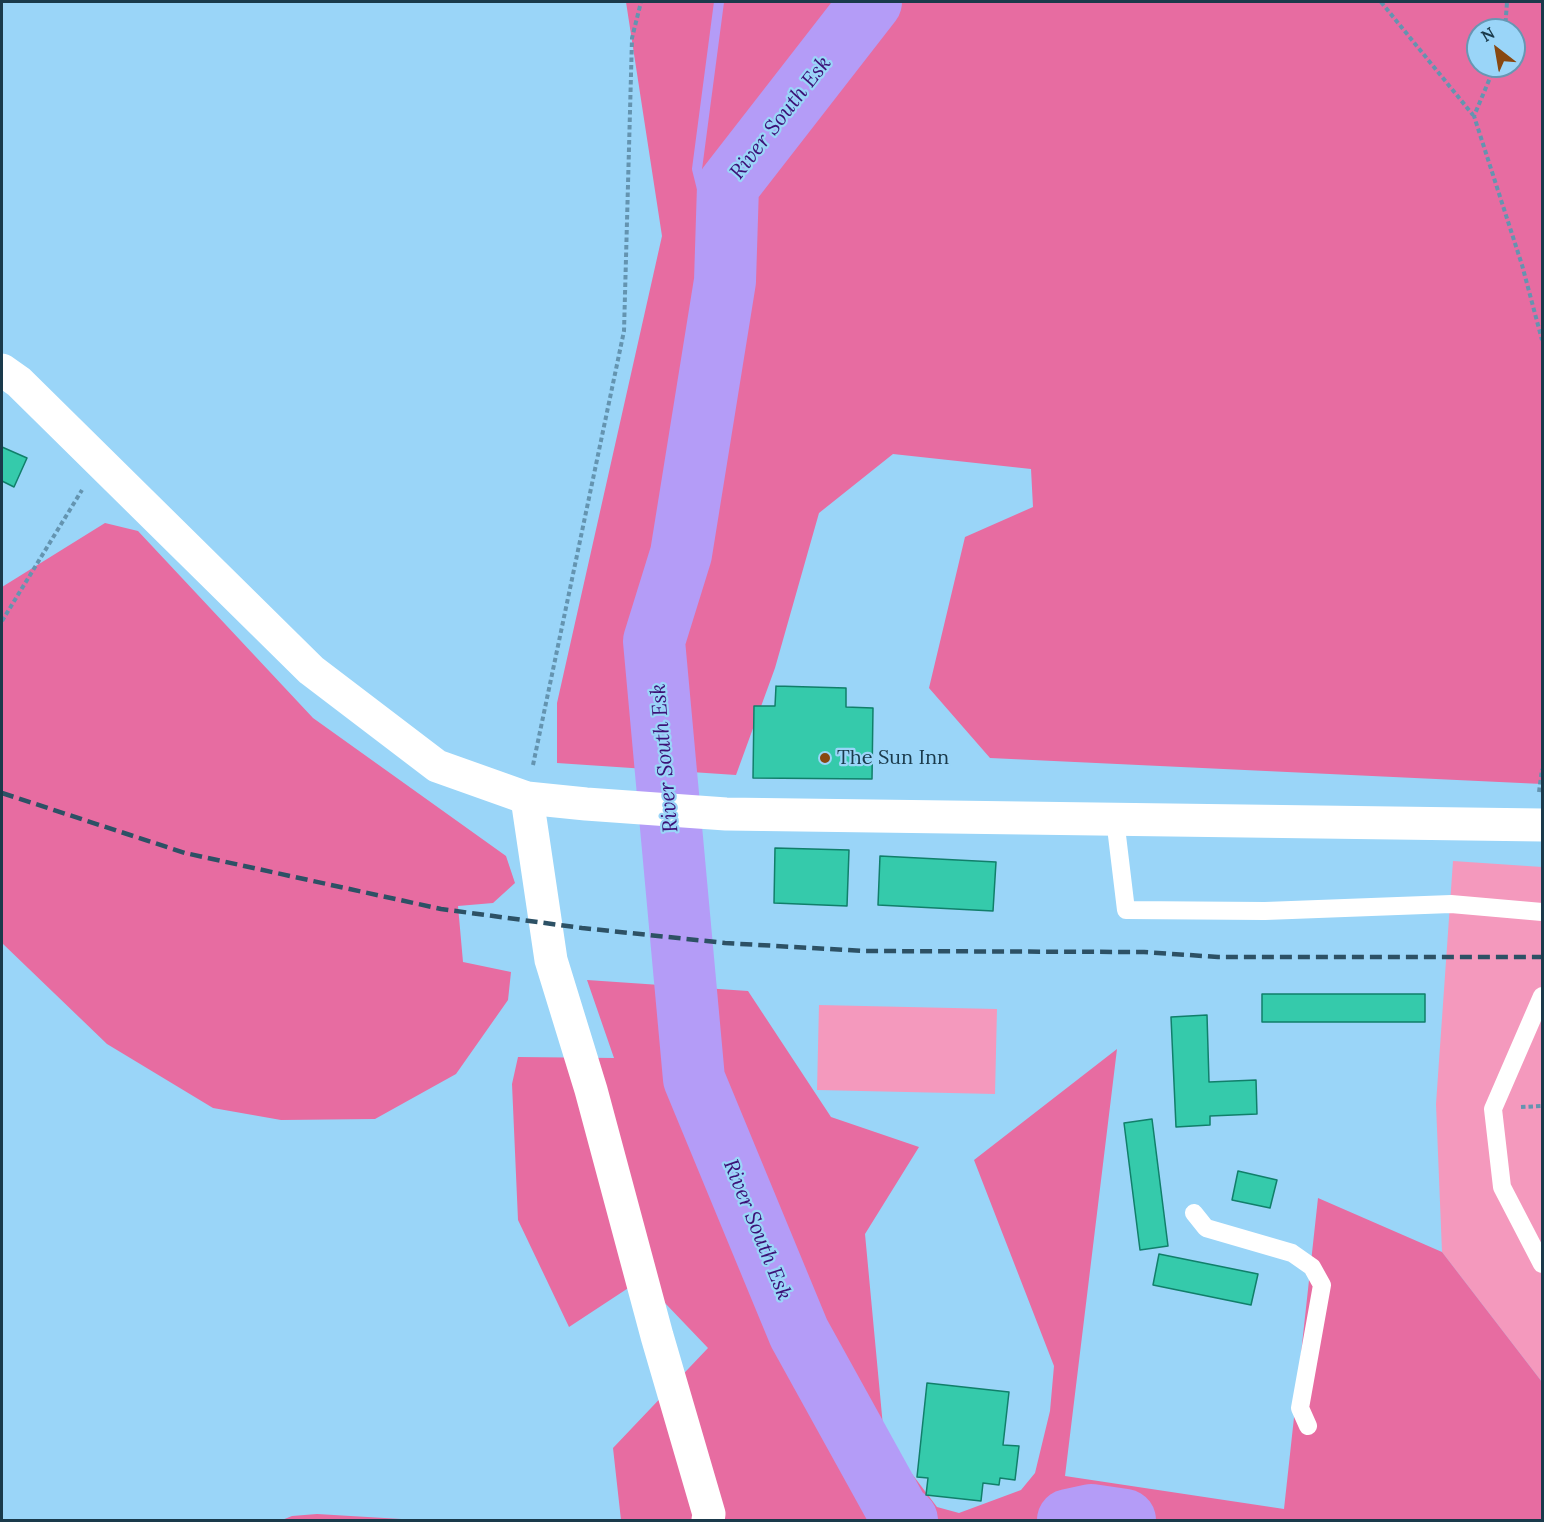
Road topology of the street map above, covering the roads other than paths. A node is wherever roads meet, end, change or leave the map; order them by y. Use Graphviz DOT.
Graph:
graph roads {
  1 [pos="2,370"];
  2 [pos="527,798"];
  3 [pos="1114,819"];
  4 [pos="1542,825"];
  5 [pos="1542,912"];
  6 [pos="1542,996"];
  7 [pos="1194,1213"];
  8 [pos="1540,1254"];
  9 [pos="1308,1426"];
  10 [pos="708,1521"];
  1 -- 2 [label="main road"];
  2 -- 3 [label="main road"];
  2 -- 10 [label="main road"];
  3 -- 4 [label="main road"];
  3 -- 5 [label="lane"];
  6 -- 8 [label="lane"];
  7 -- 9 [label="lane"];
}
